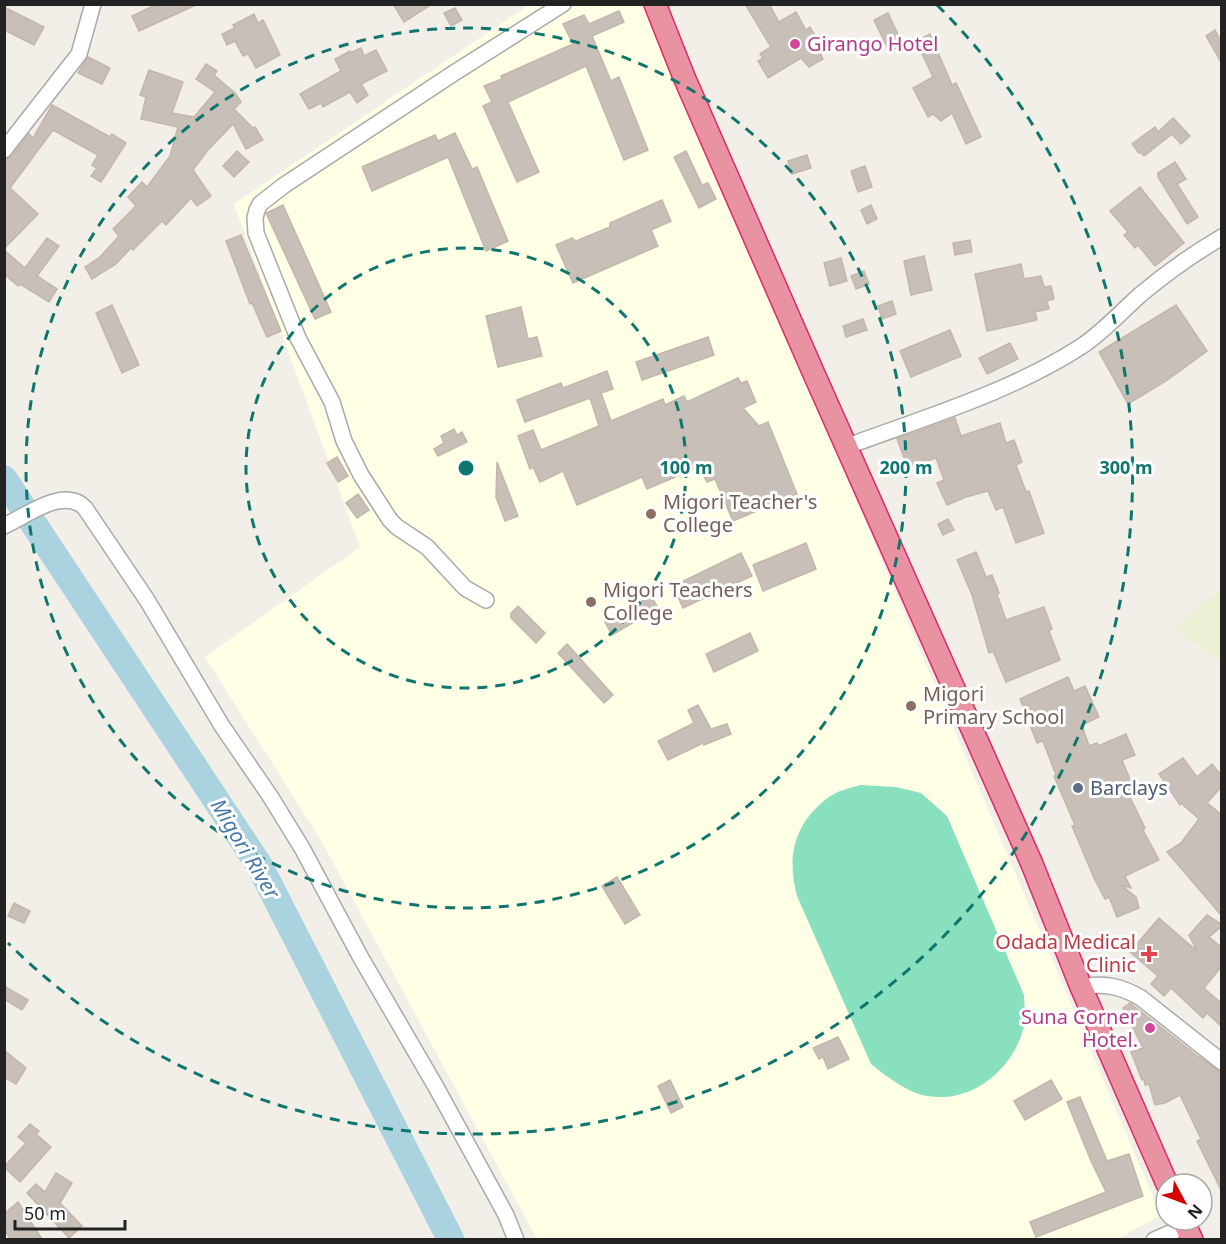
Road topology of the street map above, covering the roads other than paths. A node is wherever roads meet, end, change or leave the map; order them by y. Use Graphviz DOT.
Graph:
graph roads {
  1 [pos="93,4"];
  2 [pos="564,4"];
  3 [pos="655,4"];
  4 [pos="4,150"];
  5 [pos="1221,237"];
  6 [pos="848,446"];
  7 [pos="4,526"];
  8 [pos="486,600"];
  9 [pos="1080,987"];
  10 [pos="1221,1062"];
  11 [pos="1162,1172"];
  12 [pos="1177,1232"];
  13 [pos="516,1239"];
  14 [pos="1154,1239"];
  1 -- 4 [label="street"];
  2 -- 8 [label="street"];
  3 -- 6 [label="highway"];
  5 -- 6 [label="street"];
  6 -- 9 [label="highway"];
  7 -- 13 [label="street"];
  9 -- 10 [label="street"];
  9 -- 11 [label="highway"];
  12 -- 14 [label="street"];
}
